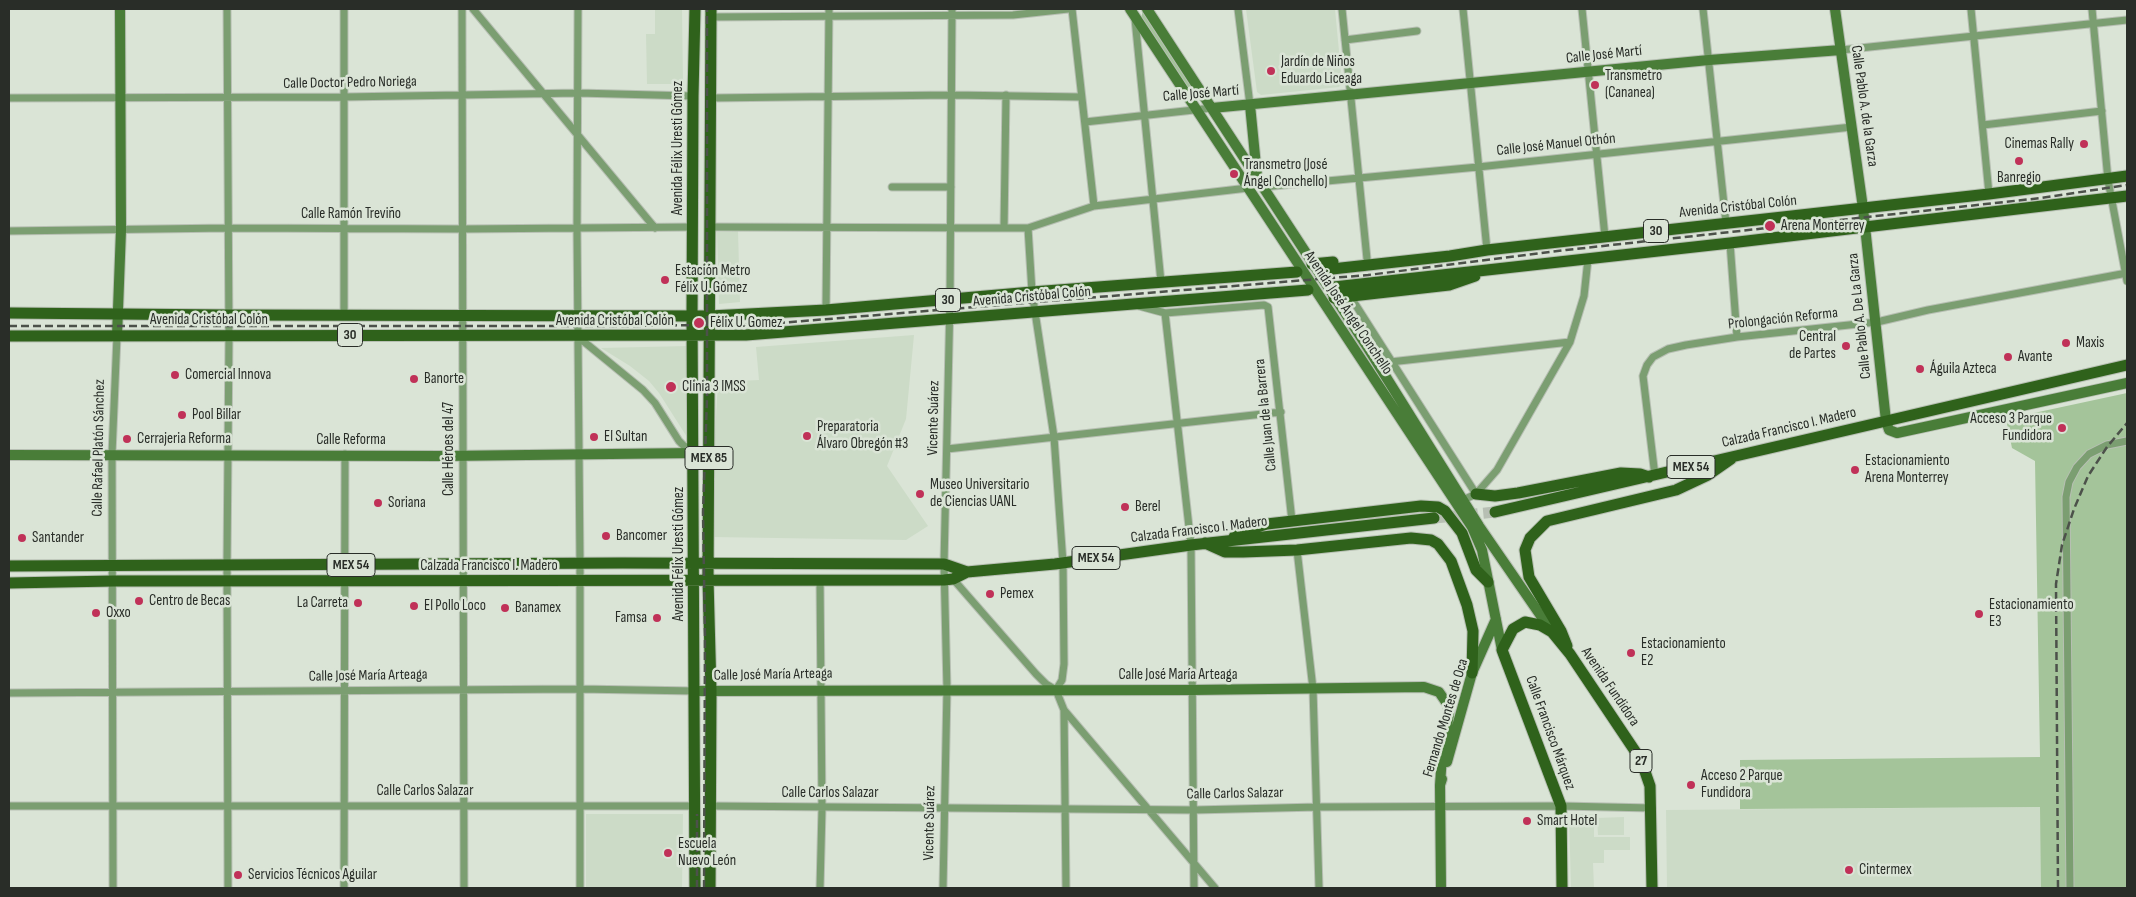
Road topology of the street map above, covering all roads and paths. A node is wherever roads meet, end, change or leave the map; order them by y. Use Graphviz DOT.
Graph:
graph roads {
  1 [pos="120,9"];
  2 [pos="228,9"];
  3 [pos="344,9"];
  4 [pos="462,9"];
  5 [pos="473,9"];
  6 [pos="578,9"];
  7 [pos="695,9"];
  8 [pos="829,9"];
  9 [pos="1068,9"];
  10 [pos="1072,9"];
  11 [pos="1147,9"];
  12 [pos="1238,9"];
  13 [pos="1342,9"];
  14 [pos="1463,9"];
  15 [pos="1582,9"];
  16 [pos="1703,9"];
  17 [pos="1836,9"];
  18 [pos="1971,9"];
  19 [pos="2092,9"];
  20 [pos="1134,11"];
  21 [pos="952,12"];
  22 [pos="711,13"];
  23 [pos="829,17"];
  24 [pos="2127,20"];
  25 [pos="2093,23"];
  26 [pos="1417,31"];
  27 [pos="1974,35"];
  28 [pos="1345,40"];
  29 [pos="1841,50"];
  30 [pos="1709,60"];
  31 [pos="1588,72"];
  32 [pos="1470,83"];
  33 [pos="578,93"];
  34 [pos="544,94"];
  35 [pos="951,94"];
  36 [pos="463,95"];
  37 [pos="1006,95"];
  38 [pos="1351,95"];
  39 [pos="692,96"];
  40 [pos="827,96"];
  41 [pos="1081,96"];
  42 [pos="344,97"];
  43 [pos="9,98"];
  44 [pos="120,98"];
  45 [pos="227,98"];
  46 [pos="711,98"];
  47 [pos="1250,105"];
  48 [pos="1212,108"];
  49 [pos="1196,109"];
  50 [pos="2102,112"];
  51 [pos="1144,115"];
  52 [pos="1085,122"];
  53 [pos="1983,126"];
  54 [pos="1852,127"];
  55 [pos="578,136"];
  56 [pos="1717,141"];
  57 [pos="1597,154"];
  58 [pos="1478,167"];
  59 [pos="2127,176"];
  60 [pos="1360,178"];
  61 [pos="2108,180"];
  62 [pos="1260,183"];
  63 [pos="892,187"];
  64 [pos="951,187"];
  65 [pos="1248,188"];
  66 [pos="1989,194"];
  67 [pos="2127,196"];
  68 [pos="2111,198"];
  69 [pos="1153,199"];
  70 [pos="1094,206"];
  71 [pos="1863,208"];
  72 [pos="1726,223"];
  73 [pos="1865,226"];
  74 [pos="344,227"];
  75 [pos="692,227"];
  76 [pos="709,227"];
  77 [pos="228,228"];
  78 [pos="576,228"];
  79 [pos="655,228"];
  80 [pos="950,228"];
  81 [pos="1004,228"];
  82 [pos="1028,228"];
  83 [pos="463,229"];
  84 [pos="827,229"];
  85 [pos="121,230"];
  86 [pos="9,231"];
  87 [pos="1605,236"];
  88 [pos="1730,243"];
  89 [pos="1487,250"];
  90 [pos="1366,259"];
  91 [pos="1588,259"];
  92 [pos="1312,264"];
  93 [pos="1298,269"];
  94 [pos="1323,270"];
  95 [pos="1488,270"];
  96 [pos="2127,275"];
  97 [pos="1162,282"];
  98 [pos="1308,290"];
  99 [pos="1032,292"];
  100 [pos="1334,293"];
  101 [pos="1350,296"];
  102 [pos="950,300"];
  103 [pos="1131,304"];
  104 [pos="826,310"];
  105 [pos="1036,312"];
  106 [pos="9,313"];
  107 [pos="1165,313"];
  108 [pos="118,314"];
  109 [pos="229,315"];
  110 [pos="344,315"];
  111 [pos="463,316"];
  112 [pos="577,316"];
  113 [pos="692,316"];
  114 [pos="710,316"];
  115 [pos="949,319"];
  116 [pos="1877,322"];
  117 [pos="229,335"];
  118 [pos="462,335"];
  119 [pos="9,336"];
  120 [pos="117,336"];
  121 [pos="577,336"];
  122 [pos="692,336"];
  123 [pos="710,336"];
  124 [pos="1737,337"];
  125 [pos="1570,342"];
  126 [pos="1390,362"];
  127 [pos="2127,365"];
  128 [pos="2127,383"];
  129 [pos="1281,412"];
  130 [pos="1886,421"];
  131 [pos="1177,424"];
  132 [pos="1054,437"];
  133 [pos="2127,441"];
  134 [pos="947,449"];
  135 [pos="694,452"];
  136 [pos="579,453"];
  137 [pos="9,454"];
  138 [pos="112,454"];
  139 [pos="345,454"];
  140 [pos="229,455"];
  141 [pos="462,455"];
  142 [pos="1734,456"];
  143 [pos="1652,477"];
  144 [pos="1476,494"];
  145 [pos="1463,500"];
  146 [pos="1495,512"];
  147 [pos="1434,518"];
  148 [pos="1292,521"];
  149 [pos="1479,526"];
  150 [pos="1226,541"];
  151 [pos="1205,543"];
  152 [pos="1191,545"];
  153 [pos="1297,550"];
  154 [pos="580,563"];
  155 [pos="694,563"];
  156 [pos="708,563"];
  157 [pos="1062,563"];
  158 [pos="227,564"];
  159 [pos="464,564"];
  160 [pos="944,564"];
  161 [pos="113,565"];
  162 [pos="345,565"];
  163 [pos="9,566"];
  164 [pos="966,572"];
  165 [pos="694,579"];
  166 [pos="708,579"];
  167 [pos="820,580"];
  168 [pos="949,580"];
  169 [pos="113,581"];
  170 [pos="345,581"];
  171 [pos="464,581"];
  172 [pos="580,581"];
  173 [pos="227,582"];
  174 [pos="1488,582"];
  175 [pos="9,583"];
  176 [pos="1496,619"];
  177 [pos="1552,632"];
  178 [pos="1502,650"];
  179 [pos="1570,654"];
  180 [pos="1472,673"];
  181 [pos="579,689"];
  182 [pos="820,689"];
  183 [pos="947,689"];
  184 [pos="1313,689"];
  185 [pos="465,690"];
  186 [pos="711,690"];
  187 [pos="1056,690"];
  188 [pos="1192,690"];
  189 [pos="695,691"];
  190 [pos="113,692"];
  191 [pos="228,692"];
  192 [pos="344,692"];
  193 [pos="9,693"];
  194 [pos="1064,710"];
  195 [pos="1440,785"];
  196 [pos="9,806"];
  197 [pos="112,806"];
  198 [pos="228,806"];
  199 [pos="344,806"];
  200 [pos="463,806"];
  201 [pos="580,806"];
  202 [pos="695,806"];
  203 [pos="711,806"];
  204 [pos="1561,806"];
  205 [pos="1318,807"];
  206 [pos="1440,807"];
  207 [pos="944,808"];
  208 [pos="1652,808"];
  209 [pos="822,809"];
  210 [pos="1150,809"];
  211 [pos="1066,810"];
  212 [pos="1194,810"];
  213 [pos="1194,866"];
  214 [pos="113,888"];
  215 [pos="228,888"];
  216 [pos="344,888"];
  217 [pos="464,888"];
  218 [pos="580,888"];
  219 [pos="694,888"];
  220 [pos="710,888"];
  221 [pos="820,888"];
  222 [pos="943,888"];
  223 [pos="1066,888"];
  224 [pos="1194,888"];
  225 [pos="1215,888"];
  226 [pos="1319,888"];
  227 [pos="1441,888"];
  228 [pos="1562,888"];
  229 [pos="1652,888"];
  230 [pos="2070,888"];
  1 -- 44 [label="street, Calle Rafael Platón Sánchez"];
  2 -- 45 [label="street"];
  3 -- 42 [label="street"];
  4 -- 36 [label="street, Calle Héroes del 47"];
  5 -- 34 [label="street"];
  6 -- 33 [label="street"];
  7 -- 39 [label="main road, Avenida Félix Uresti Gómez / MEX 85"];
  8 -- 23 [label="street"];
  9 -- 21 [label="street"];
  10 -- 41 [label="street"];
  11 -- 48 [label="street, Avenida José Ángel Conchello / 27"];
  12 -- 47 [label="street"];
  13 -- 28 [label="street"];
  14 -- 32 [label="street"];
  15 -- 31 [label="street"];
  16 -- 30 [label="street"];
  17 -- 29 [label="street, Calle Pablo A. de la Garza"];
  18 -- 27 [label="street"];
  19 -- 25 [label="street"];
  20 -- 49 [label="street, Avenida José Ángel Conchello"];
  20 -- 51 [label="street"];
  21 -- 23 [label="street"];
  21 -- 35 [label="street, Vicente Suárez"];
  22 -- 23 [label="street"];
  22 -- 46 [label="main road, Avenida Félix Uresti Gómez / MEX 85"];
  23 -- 40 [label="street"];
  24 -- 25 [label="street, Calle José Martí"];
  25 -- 27 [label="street, Calle José Martí"];
  25 -- 50 [label="street"];
  26 -- 28 [label="street"];
  27 -- 29 [label="street, Calle José Martí"];
  27 -- 53 [label="street"];
  28 -- 38 [label="street"];
  29 -- 30 [label="street, Calle José Martí"];
  29 -- 54 [label="street, Calle Pablo A. de la Garza"];
  30 -- 31 [label="street, Calle José Martí"];
  30 -- 56 [label="street"];
  31 -- 32 [label="street, Calle José Martí"];
  31 -- 57 [label="street"];
  32 -- 38 [label="street, Calle José Martí"];
  32 -- 58 [label="street"];
  33 -- 34 [label="street, Calle Doctor Pedro Noriega"];
  33 -- 39 [label="street, Calle Doctor Pedro Noriega"];
  33 -- 55 [label="street"];
  34 -- 36 [label="street, Calle Doctor Pedro Noriega"];
  34 -- 55 [label="street"];
  35 -- 37 [label="street"];
  35 -- 40 [label="street"];
  35 -- 64 [label="street, Vicente Suárez"];
  36 -- 42 [label="street, Calle Doctor Pedro Noriega"];
  36 -- 83 [label="street, Calle Héroes del 47"];
  37 -- 41 [label="street"];
  37 -- 81 [label="street"];
  38 -- 47 [label="street, Calle José Martí"];
  38 -- 60 [label="street"];
  39 -- 75 [label="main road, Avenida Félix Uresti Gómez / MEX 85"];
  40 -- 46 [label="street"];
  40 -- 84 [label="street"];
  41 -- 52 [label="street"];
  42 -- 45 [label="street, Calle Doctor Pedro Noriega"];
  42 -- 74 [label="street"];
  43 -- 44 [label="street, Calle Doctor Pedro Noriega"];
  44 -- 45 [label="street, Calle Doctor Pedro Noriega"];
  44 -- 85 [label="street, Calle Rafael Platón Sánchez"];
  45 -- 77 [label="street"];
  46 -- 76 [label="main road, Avenida Félix Uresti Gómez / MEX 85"];
  47 -- 48 [label="street, Calle José Martí"];
  47 -- 62 [label="street"];
  48 -- 49 [label="street, Calle José Martí"];
  48 -- 62 [label="street, Avenida José Ángel Conchello / 27"];
  49 -- 51 [label="street, Calle José Martí"];
  49 -- 65 [label="street, Avenida José Ángel Conchello"];
  50 -- 53 [label="street"];
  50 -- 61 [label="street"];
  51 -- 52 [label="street, Calle José Martí"];
  51 -- 69 [label="street"];
  52 -- 70 [label="street"];
  53 -- 66 [label="street"];
  54 -- 56 [label="street, Calle José Manuel Othón"];
  54 -- 71 [label="street, Calle Pablo A. de la Garza"];
  55 -- 78 [label="street"];
  55 -- 79 [label="street"];
  56 -- 57 [label="street, Calle José Manuel Othón"];
  56 -- 72 [label="street"];
  57 -- 58 [label="street, Calle José Manuel Othón"];
  57 -- 87 [label="street"];
  58 -- 60 [label="street, Calle José Manuel Othón"];
  58 -- 89 [label="street"];
  59 -- 61 [label="main road, Avenida Cristóbal Colón / 30"];
  60 -- 62 [label="street, Calle José Manuel Othón"];
  60 -- 90 [label="street"];
  61 -- 66 [label="main road, Avenida Cristóbal Colón / 30"];
  61 -- 68 [label="street"];
  62 -- 92 [label="street, Avenida José Ángel Conchello / 27"];
  63 -- 64 [label="street"];
  64 -- 80 [label="street, Vicente Suárez"];
  65 -- 69 [label="street"];
  65 -- 93 [label="street, Avenida José Ángel Conchello"];
  66 -- 71 [label="main road, Avenida Cristóbal Colón / 30"];
  67 -- 68 [label="main road, 30"];
  68 -- 73 [label="main road, 30"];
  68 -- 96 [label="street"];
  69 -- 70 [label="street"];
  69 -- 97 [label="street"];
  70 -- 82 [label="street"];
  71 -- 72 [label="main road, Avenida Cristóbal Colón / 30"];
  71 -- 73 [label="street, Calle Pablo A. De La Garza"];
  72 -- 87 [label="main road, Avenida Cristóbal Colón / 30"];
  73 -- 88 [label="main road, 30"];
  73 -- 116 [label="street, Calle Pablo A. De La Garza"];
  74 -- 77 [label="street, Calle Ramón Treviño"];
  74 -- 83 [label="street, Calle Ramón Treviño"];
  74 -- 110 [label="street"];
  75 -- 79 [label="street, Calle Ramón Treviño"];
  75 -- 113 [label="main road, Avenida Félix Uresti Gómez / MEX 85"];
  76 -- 84 [label="street"];
  76 -- 114 [label="main road, Avenida Félix Uresti Gómez / MEX 85"];
  77 -- 85 [label="street, Calle Ramón Treviño"];
  77 -- 109 [label="street"];
  78 -- 79 [label="street, Calle Ramón Treviño"];
  78 -- 83 [label="street, Calle Ramón Treviño"];
  78 -- 112 [label="street"];
  80 -- 81 [label="street"];
  80 -- 84 [label="street"];
  80 -- 102 [label="street, Vicente Suárez"];
  81 -- 82 [label="street"];
  82 -- 99 [label="street"];
  83 -- 111 [label="street, Calle Héroes del 47"];
  84 -- 104 [label="street"];
  85 -- 86 [label="street, Calle Ramón Treviño"];
  85 -- 108 [label="street, Calle Rafael Platón Sánchez"];
  87 -- 89 [label="main road, Avenida Cristóbal Colón / 30"];
  87 -- 91 [label="main road"];
  88 -- 91 [label="main road, 30"];
  88 -- 124 [label="street"];
  89 -- 90 [label="main road"];
  89 -- 94 [label="main road, Avenida Cristóbal Colón / 30"];
  90 -- 92 [label="main road"];
  91 -- 95 [label="main road, 30"];
  91 -- 125 [label="street"];
  92 -- 100 [label="street, Avenida José Ángel Conchello / 27"];
  93 -- 97 [label="main road, Avenida Cristóbal Colón / 30"];
  93 -- 174 [label="street, Avenida José Ángel Conchello"];
  95 -- 100 [label="main road, 30"];
  95 -- 101 [label="main road"];
  96 -- 116 [label="street, Prolongación Reforma"];
  97 -- 99 [label="main road, Avenida Cristóbal Colón / 30"];
  98 -- 103 [label="main road, Avenida Cristóbal Colón / 30"];
  99 -- 102 [label="main road, Avenida Cristóbal Colón / 30"];
  99 -- 105 [label="street"];
  100 -- 101 [label="main road"];
  100 -- 145 [label="street, Avenida José Ángel Conchello / 27"];
  101 -- 126 [label="street"];
  102 -- 104 [label="main road, Avenida Cristóbal Colón / 30"];
  102 -- 115 [label="street, Vicente Suárez"];
  103 -- 105 [label="main road, Avenida Cristóbal Colón / 30"];
  103 -- 107 [label="street"];
  104 -- 114 [label="main road, Avenida Cristóbal Colón / 30"];
  105 -- 115 [label="main road, Avenida Cristóbal Colón / 30"];
  105 -- 132 [label="street"];
  106 -- 108 [label="main road, Avenida Cristóbal Colón / 30"];
  107 -- 129 [label="street, Calle Juan de la Barrera"];
  107 -- 131 [label="street"];
  108 -- 109 [label="main road, Avenida Cristóbal Colón / 30"];
  108 -- 120 [label="street, Calle Rafael Platón Sánchez"];
  109 -- 110 [label="main road, Avenida Cristóbal Colón / 30"];
  109 -- 117 [label="street"];
  110 -- 111 [label="main road, Avenida Cristóbal Colón / 30"];
  111 -- 112 [label="main road, Avenida Cristóbal Colón / 30"];
  111 -- 118 [label="street, Calle Héroes del 47"];
  112 -- 113 [label="main road, Avenida Cristóbal Colón / 30"];
  112 -- 121 [label="street"];
  113 -- 114 [label="main road, Avenida Cristóbal Colón / 30"];
  113 -- 122 [label="main road, Avenida Félix Uresti Gómez / MEX 85"];
  114 -- 123 [label="main road, Avenida Félix Uresti Gómez / MEX 85"];
  115 -- 123 [label="main road, Avenida Cristóbal Colón / 30"];
  115 -- 134 [label="street, Vicente Suárez"];
  116 -- 124 [label="street, Prolongación Reforma"];
  116 -- 130 [label="street, Calle Pablo A. De La Garza"];
  117 -- 118 [label="main road, Avenida Cristóbal Colón / 30"];
  117 -- 120 [label="main road, Avenida Cristóbal Colón / 30"];
  117 -- 140 [label="street"];
  118 -- 121 [label="main road, Avenida Cristóbal Colón / 30"];
  118 -- 141 [label="street, Calle Héroes del 47"];
  119 -- 120 [label="main road, Avenida Cristóbal Colón / 30"];
  120 -- 138 [label="street, Calle Rafael Platón Sánchez"];
  121 -- 122 [label="main road, Avenida Cristóbal Colón / 30"];
  121 -- 135 [label="street"];
  121 -- 136 [label="street"];
  122 -- 123 [label="main road, Avenida Cristóbal Colón / 30"];
  122 -- 135 [label="main road, Avenida Félix Uresti Gómez / MEX 85"];
  123 -- 156 [label="main road, Avenida Félix Uresti Gómez / MEX 85"];
  124 -- 143 [label="street, Prolongación Reforma"];
  125 -- 126 [label="street"];
  125 -- 144 [label="street"];
  126 -- 144 [label="street"];
  127 -- 130 [label="main road, Calzada Francisco I. Madero / MEX 54"];
  128 -- 130 [label="street"];
  129 -- 131 [label="street"];
  129 -- 148 [label="street, Calle Juan de la Barrera"];
  130 -- 142 [label="main road, Calzada Francisco I. Madero / MEX 54"];
  131 -- 132 [label="street"];
  131 -- 152 [label="street"];
  132 -- 134 [label="street"];
  132 -- 157 [label="street"];
  133 -- 230 [label="street"];
  134 -- 160 [label="street, Vicente Suárez"];
  135 -- 136 [label="street, Calle Reforma"];
  135 -- 155 [label="main road, Avenida Félix Uresti Gómez / MEX 85"];
  136 -- 141 [label="street, Calle Reforma"];
  136 -- 154 [label="street"];
  137 -- 138 [label="street, Calle Reforma"];
  138 -- 140 [label="street, Calle Reforma"];
  138 -- 161 [label="street, Calle Rafael Platón Sánchez"];
  139 -- 140 [label="street, Calle Reforma"];
  139 -- 141 [label="street, Calle Reforma"];
  139 -- 162 [label="street"];
  140 -- 158 [label="street"];
  141 -- 159 [label="street, Calle Héroes del 47"];
  142 -- 143 [label="main road, Calzada Francisco I. Madero / MEX 54"];
  142 -- 179 [label="main road"];
  143 -- 144 [label="main road"];
  143 -- 146 [label="main road, Calzada Francisco I. Madero / MEX 54"];
  144 -- 145 [label="street"];
  145 -- 149 [label="street, Avenida José Ángel Conchello / 27"];
  147 -- 150 [label="main road, Calzada Francisco I. Madero / MEX 54"];
  148 -- 150 [label="main road"];
  148 -- 174 [label="main road"];
  149 -- 177 [label="street, Avenida Fundidora / 27"];
  150 -- 151 [label="main road, Calzada Francisco I. Madero / MEX 54"];
  151 -- 152 [label="main road, Calzada Francisco I. Madero / MEX 54"];
  151 -- 153 [label="main road"];
  152 -- 157 [label="main road, Calzada Francisco I. Madero / MEX 54"];
  152 -- 188 [label="street"];
  153 -- 180 [label="main road"];
  153 -- 184 [label="street"];
  154 -- 155 [label="main road, Calzada Francisco I. Madero / MEX 54"];
  154 -- 159 [label="main road, Calzada Francisco I. Madero / MEX 54"];
  154 -- 172 [label="street"];
  155 -- 156 [label="main road, Calzada Francisco I. Madero / MEX 54"];
  155 -- 165 [label="main road, Avenida Félix Uresti Gómez"];
  156 -- 160 [label="main road, Calzada Francisco I. Madero / MEX 54"];
  156 -- 166 [label="main road, Avenida Félix Uresti Gómez / MEX 85"];
  157 -- 164 [label="main road, Calzada Francisco I. Madero / MEX 54"];
  157 -- 187 [label="street"];
  158 -- 161 [label="main road, Calzada Francisco I. Madero / MEX 54"];
  158 -- 162 [label="main road, Calzada Francisco I. Madero / MEX 54"];
  158 -- 173 [label="street"];
  159 -- 162 [label="main road, Calzada Francisco I. Madero / MEX 54"];
  159 -- 171 [label="street, Calle Héroes del 47"];
  160 -- 164 [label="main road, Calzada Francisco I. Madero / MEX 54"];
  160 -- 168 [label="street, Vicente Suárez"];
  161 -- 163 [label="main road, Calzada Francisco I. Madero / MEX 54"];
  161 -- 169 [label="street, Calle Rafael Platón Sánchez"];
  162 -- 170 [label="street"];
  164 -- 168 [label="main road, Calzada Francisco I. Madero / MEX 54"];
  165 -- 166 [label="main road, Calzada Francisco I. Madero / MEX 54"];
  165 -- 172 [label="main road, Calzada Francisco I. Madero / MEX 54"];
  165 -- 189 [label="main road, Avenida Félix Uresti Gómez"];
  166 -- 167 [label="main road, Calzada Francisco I. Madero / MEX 54"];
  166 -- 186 [label="main road, Avenida Félix Uresti Gómez / MEX 85"];
  167 -- 168 [label="main road, Calzada Francisco I. Madero / MEX 54"];
  167 -- 182 [label="street"];
  168 -- 183 [label="street, Vicente Suárez"];
  168 -- 187 [label="street"];
  169 -- 173 [label="main road, Calzada Francisco I. Madero / MEX 54"];
  169 -- 175 [label="main road, Calzada Francisco I. Madero / MEX 54"];
  169 -- 190 [label="street, Calle Rafael Platón Sánchez"];
  170 -- 171 [label="main road, Calzada Francisco I. Madero / MEX 54"];
  170 -- 173 [label="main road, Calzada Francisco I. Madero / MEX 54"];
  170 -- 192 [label="street"];
  171 -- 172 [label="main road, Calzada Francisco I. Madero / MEX 54"];
  171 -- 185 [label="street, Calle Héroes del 47"];
  172 -- 181 [label="street"];
  173 -- 191 [label="street"];
  174 -- 176 [label="street, Avenida José Ángel Conchello"];
  176 -- 178 [label="street, Avenida José Ángel Conchello"];
  176 -- 180 [label="street, Fernando Montes de Oca"];
  177 -- 178 [label="main road"];
  177 -- 179 [label="main road, Avenida Fundidora / 27"];
  178 -- 204 [label="main road, Calle Francisco Márquez"];
  179 -- 208 [label="main road, Avenida Fundidora / 27"];
  180 -- 195 [label="street, Fernando Montes de Oca"];
  181 -- 185 [label="street, Calle José María Arteaga"];
  181 -- 189 [label="street, Calle José María Arteaga"];
  181 -- 201 [label="street"];
  182 -- 183 [label="street, Calle José María Arteaga"];
  182 -- 186 [label="street, Calle José María Arteaga"];
  182 -- 209 [label="street"];
  183 -- 187 [label="street, Calle José María Arteaga"];
  183 -- 207 [label="street, Vicente Suárez"];
  184 -- 188 [label="street, Calle José María Arteaga"];
  184 -- 195 [label="street, Calle José María Arteaga"];
  184 -- 205 [label="street"];
  185 -- 192 [label="street, Calle José María Arteaga"];
  185 -- 200 [label="street, Calle Héroes del 47"];
  186 -- 189 [label="street, Calle José María Arteaga"];
  186 -- 203 [label="main road, Avenida Félix Uresti Gómez"];
  187 -- 188 [label="street, Calle José María Arteaga"];
  187 -- 194 [label="street"];
  188 -- 212 [label="street"];
  189 -- 202 [label="main road, Avenida Félix Uresti Gómez"];
  190 -- 191 [label="street, Calle José María Arteaga"];
  190 -- 193 [label="street, Calle José María Arteaga"];
  190 -- 197 [label="street, Calle Rafael Platón Sánchez"];
  191 -- 192 [label="street, Calle José María Arteaga"];
  191 -- 198 [label="street"];
  192 -- 199 [label="street"];
  194 -- 210 [label="street"];
  194 -- 211 [label="street"];
  195 -- 206 [label="street, Fernando Montes de Oca"];
  196 -- 197 [label="street, Calle Carlos Salazar"];
  197 -- 198 [label="street, Calle Carlos Salazar"];
  197 -- 214 [label="street, Calle Rafael Platón Sánchez"];
  198 -- 199 [label="street, Calle Carlos Salazar"];
  198 -- 215 [label="street"];
  199 -- 200 [label="street, Calle Carlos Salazar"];
  199 -- 216 [label="street"];
  200 -- 201 [label="street, Calle Carlos Salazar"];
  200 -- 217 [label="street, Calle Héroes del 47"];
  201 -- 202 [label="street, Calle Carlos Salazar"];
  201 -- 218 [label="street"];
  202 -- 203 [label="street, Calle Carlos Salazar"];
  202 -- 219 [label="main road, Avenida Félix Uresti Gómez"];
  203 -- 209 [label="street, Calle Carlos Salazar"];
  203 -- 220 [label="main road, Avenida Félix Uresti Gómez"];
  204 -- 206 [label="street, Calle Carlos Salazar"];
  204 -- 208 [label="street, Calle Carlos Salazar"];
  204 -- 228 [label="main road, Calle Francisco Márquez"];
  205 -- 206 [label="street, Calle Carlos Salazar"];
  205 -- 212 [label="street, Calle Carlos Salazar"];
  205 -- 226 [label="street"];
  206 -- 227 [label="street, Fernando Montes de Oca"];
  207 -- 209 [label="street, Calle Carlos Salazar"];
  207 -- 211 [label="street, Calle Carlos Salazar"];
  207 -- 222 [label="street, Vicente Suárez"];
  208 -- 229 [label="main road, Avenida Fundidora / 27"];
  209 -- 221 [label="street"];
  210 -- 211 [label="street, Calle Carlos Salazar"];
  210 -- 212 [label="street, Calle Carlos Salazar"];
  210 -- 213 [label="street"];
  211 -- 223 [label="street"];
  212 -- 213 [label="street"];
  213 -- 224 [label="street"];
  213 -- 225 [label="street"];
}
